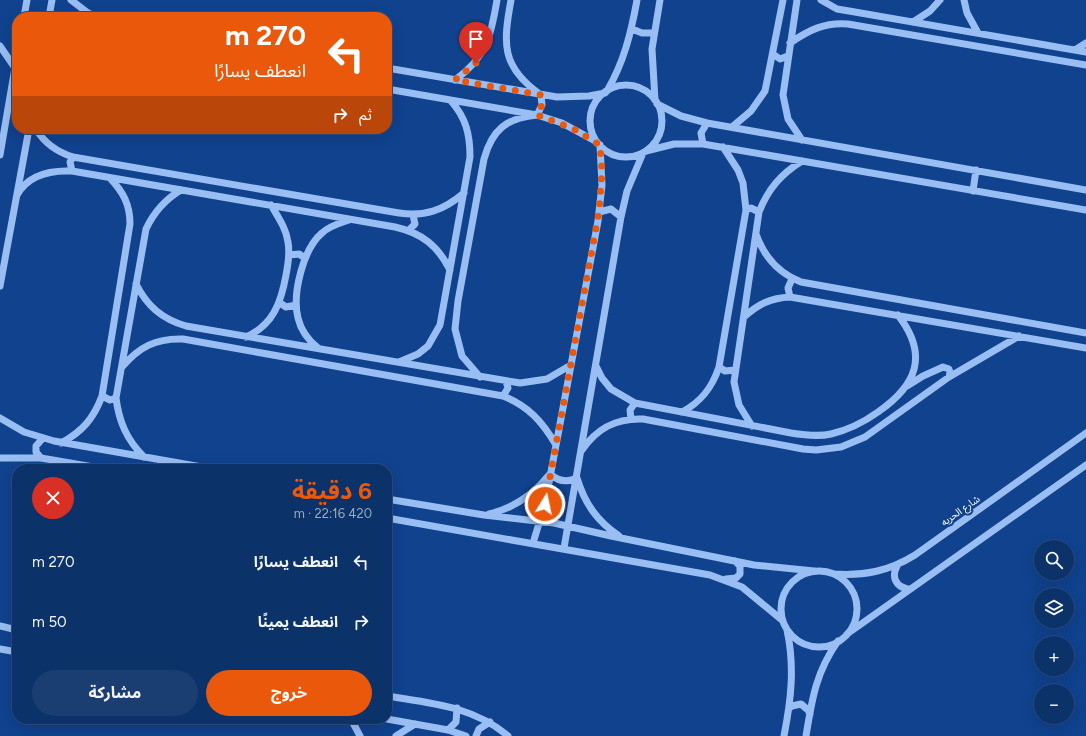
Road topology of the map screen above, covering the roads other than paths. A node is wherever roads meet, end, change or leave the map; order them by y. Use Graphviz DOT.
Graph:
graph roads {
  1 [pos="27,0"];
  2 [pos="52,0"];
  3 [pos="71,0"];
  4 [pos="497,0"];
  5 [pos="511,0"];
  6 [pos="637,0"];
  7 [pos="660,0"];
  8 [pos="783,0"];
  9 [pos="797,0"];
  10 [pos="821,0"];
  11 [pos="940,0"];
  12 [pos="964,0"];
  13 [pos="849,11"];
  14 [pos="25,12"];
  15 [pos="50,12"];
  16 [pos="87,12"];
  17 [pos="913,22"];
  18 [pos="848,24"];
  19 [pos="632,29"];
  20 [pos="654,32"];
  21 [pos="978,33"];
  22 [pos="498,35"];
  23 [pos="790,42"];
  24 [pos="1086,43"];
  25 [pos="0,46"];
  26 [pos="1075,50"];
  27 [pos="1086,52"];
  28 [pos="773,54"];
  29 [pos="788,56"];
  30 [pos="1086,65"];
  31 [pos="12,67"];
  32 [pos="392,69"];
  33 [pos="455,80"];
  34 [pos="12,89"];
  35 [pos="392,90"];
  36 [pos="606,92"];
  37 [pos="541,95"];
  38 [pos="451,101"];
  39 [pos="656,102"];
  40 [pos="8,111"];
  41 [pos="537,115"];
  42 [pos="0,116"];
  43 [pos="707,123"];
  44 [pos="732,126"];
  45 [pos="28,134"];
  46 [pos="40,134"];
  47 [pos="802,140"];
  48 [pos="599,143"];
  49 [pos="703,144"];
  50 [pos="723,147"];
  51 [pos="644,152"];
  52 [pos="0,155"];
  53 [pos="74,157"];
  54 [pos="470,157"];
  55 [pos="484,159"];
  56 [pos="802,161"];
  57 [pos="976,170"];
  58 [pos="72,171"];
  59 [pos="110,178"];
  60 [pos="181,190"];
  61 [pos="973,190"];
  62 [pos="1086,190"];
  63 [pos="464,193"];
  64 [pos="17,195"];
  65 [pos="271,205"];
  66 [pos="746,210"];
  67 [pos="1086,210"];
  68 [pos="599,212"];
  69 [pos="759,212"];
  70 [pos="413,215"];
  71 [pos="621,217"];
  72 [pos="351,219"];
  73 [pos="409,230"];
  74 [pos="756,234"];
  75 [pos="129,237"];
  76 [pos="143,240"];
  77 [pos="289,256"];
  78 [pos="305,258"];
  79 [pos="450,270"];
  80 [pos="792,279"];
  81 [pos="136,284"];
  82 [pos="0,286"];
  83 [pos="790,297"];
  84 [pos="446,299"];
  85 [pos="458,301"];
  86 [pos="280,303"];
  87 [pos="296,305"];
  88 [pos="898,315"];
  89 [pos="744,317"];
  90 [pos="186,326"];
  91 [pos="1086,333"];
  92 [pos="1019,336"];
  93 [pos="246,337"];
  94 [pos="183,339"];
  95 [pos="1086,348"];
  96 [pos="320,349"];
  97 [pos="396,362"];
  98 [pos="571,365"];
  99 [pos="596,366"];
  100 [pos="122,367"];
  101 [pos="719,367"];
  102 [pos="734,370"];
  103 [pos="480,377"];
  104 [pos="949,378"];
  105 [pos="506,381"];
  106 [pos="907,386"];
  107 [pos="102,396"];
  108 [pos="503,396"];
  109 [pos="116,398"];
  110 [pos="636,403"];
  111 [pos="682,412"];
  112 [pos="0,418"];
  113 [pos="631,419"];
  114 [pos="752,426"];
  115 [pos="1086,433"];
  116 [pos="43,438"];
  117 [pos="61,442"];
  118 [pos="556,445"];
  119 [pos="582,450"];
  120 [pos="144,457"];
  121 [pos="0,458"];
  122 [pos="41,458"];
  123 [pos="76,464"];
  124 [pos="184,464"];
  125 [pos="1086,465"];
  126 [pos="1077,471"];
  127 [pos="1086,471"];
  128 [pos="550,474"];
  129 [pos="577,478"];
  130 [pos="392,500"];
  131 [pos="484,515"];
  132 [pos="392,519"];
  133 [pos="539,521"];
  134 [pos="568,526"];
  135 [pos="623,538"];
  136 [pos="533,543"];
  137 [pos="564,548"];
  138 [pos="735,561"];
  139 [pos="897,566"];
  140 [pos="814,571"];
  141 [pos="834,574"];
  142 [pos="724,579"];
  143 [pos="908,589"];
  144 [pos="782,620"];
  145 [pos="0,626"];
  146 [pos="12,629"];
  147 [pos="787,630"];
  148 [pos="847,634"];
  149 [pos="838,641"];
  150 [pos="0,649"];
  151 [pos="12,651"];
  152 [pos="392,697"];
  153 [pos="457,708"];
  154 [pos="789,708"];
  155 [pos="810,714"];
  156 [pos="392,720"];
  157 [pos="490,722"];
  158 [pos="354,724"];
  159 [pos="415,724"];
  160 [pos="448,730"];
  161 [pos="360,736"];
  162 [pos="396,736"];
  163 [pos="466,736"];
  164 [pos="476,736"];
  165 [pos="508,736"];
  166 [pos="784,736"];
  167 [pos="806,736"];
  1 -- 14 [label="street"];
  2 -- 15 [label="street"];
  3 -- 16 [label="street"];
  4 -- 22 [label="street"];
  5 -- 22 [label="street"];
  6 -- 19 [label="street"];
  7 -- 20 [label="street"];
  8 -- 28 [label="street"];
  9 -- 23 [label="street"];
  10 -- 13 [label="street"];
  11 -- 17 [label="street"];
  12 -- 21 [label="street"];
  13 -- 17 [label="street"];
  13 -- 18 [label="street"];
  17 -- 21 [label="street"];
  18 -- 23 [label="street"];
  18 -- 30 [label="street"];
  19 -- 20 [label="street"];
  19 -- 36 [label="street"];
  20 -- 39 [label="street"];
  21 -- 26 [label="street"];
  22 -- 33 [label="street"];
  22 -- 37 [label="street"];
  23 -- 29 [label="street"];
  24 -- 26 [label="street"];
  25 -- 31 [label="street"];
  26 -- 27 [label="street"];
  28 -- 29 [label="street"];
  28 -- 44 [label="street"];
  29 -- 47 [label="street"];
  32 -- 33 [label="street"];
  33 -- 37 [label="street"];
  34 -- 40 [label="street"];
  35 -- 38 [label="street"];
  36 -- 37 [label="street"];
  36 -- 39 [label="street"];
  36 -- 48 [label="street"];
  37 -- 41 [label="street"];
  38 -- 41 [label="street"];
  38 -- 54 [label="street"];
  39 -- 43 [label="street"];
  39 -- 51 [label="street"];
  40 -- 42 [label="street"];
  40 -- 52 [label="street"];
  41 -- 48 [label="street"];
  41 -- 55 [label="street"];
  43 -- 44 [label="street"];
  43 -- 49 [label="street"];
  44 -- 47 [label="street"];
  45 -- 64 [label="street"];
  46 -- 53 [label="street"];
  47 -- 57 [label="street"];
  48 -- 51 [label="street"];
  48 -- 68 [label="street"];
  49 -- 50 [label="street"];
  49 -- 51 [label="street"];
  50 -- 56 [label="street"];
  50 -- 66 [label="street"];
  51 -- 71 [label="street"];
  53 -- 58 [label="street"];
  53 -- 70 [label="street"];
  54 -- 55 [label="street"];
  54 -- 63 [label="street"];
  55 -- 85 [label="street"];
  56 -- 61 [label="street"];
  56 -- 69 [label="street"];
  57 -- 61 [label="street"];
  57 -- 62 [label="street"];
  58 -- 59 [label="street"];
  58 -- 64 [label="street"];
  59 -- 60 [label="street"];
  59 -- 75 [label="street"];
  60 -- 65 [label="street"];
  60 -- 76 [label="street"];
  61 -- 67 [label="street"];
  63 -- 70 [label="street"];
  63 -- 79 [label="street"];
  64 -- 82 [label="street"];
  65 -- 72 [label="street"];
  65 -- 77 [label="street"];
  66 -- 69 [label="street"];
  66 -- 101 [label="street"];
  68 -- 71 [label="street"];
  68 -- 98 [label="street"];
  69 -- 74 [label="street"];
  70 -- 73 [label="street"];
  71 -- 99 [label="street"];
  72 -- 73 [label="street"];
  72 -- 78 [label="street"];
  73 -- 79 [label="street"];
  74 -- 80 [label="street"];
  74 -- 89 [label="street"];
  75 -- 76 [label="street"];
  75 -- 107 [label="street"];
  76 -- 81 [label="street"];
  77 -- 78 [label="street"];
  77 -- 86 [label="street"];
  78 -- 87 [label="street"];
  79 -- 84 [label="street"];
  80 -- 83 [label="street"];
  80 -- 91 [label="street"];
  81 -- 90 [label="street"];
  81 -- 100 [label="street"];
  83 -- 88 [label="street"];
  83 -- 89 [label="street"];
  84 -- 85 [label="street"];
  84 -- 97 [label="street"];
  85 -- 103 [label="street"];
  86 -- 87 [label="street"];
  86 -- 93 [label="street"];
  87 -- 96 [label="street"];
  88 -- 92 [label="street"];
  88 -- 106 [label="street"];
  89 -- 102 [label="street"];
  90 -- 93 [label="street"];
  90 -- 94 [label="street"];
  92 -- 95 [label="street"];
  92 -- 104 [label="street"];
  93 -- 96 [label="street"];
  94 -- 100 [label="street"];
  94 -- 108 [label="street"];
  96 -- 97 [label="street"];
  97 -- 103 [label="street"];
  98 -- 105 [label="street"];
  98 -- 118 [label="street"];
  99 -- 110 [label="street"];
  99 -- 119 [label="street"];
  100 -- 109 [label="street"];
  101 -- 102 [label="street"];
  101 -- 111 [label="street"];
  102 -- 114 [label="street"];
  103 -- 105 [label="street"];
  104 -- 106 [label="street"];
  104 -- 113 [label="street"];
  105 -- 108 [label="street"];
  106 -- 114 [label="street"];
  107 -- 109 [label="street"];
  107 -- 117 [label="street"];
  108 -- 118 [label="street"];
  109 -- 120 [label="street"];
  110 -- 111 [label="street"];
  110 -- 113 [label="street"];
  111 -- 114 [label="street"];
  112 -- 116 [label="street"];
  113 -- 119 [label="street"];
  115 -- 139 [label="street, شارع الحريه"];
  116 -- 117 [label="street"];
  116 -- 122 [label="street"];
  117 -- 120 [label="street"];
  118 -- 128 [label="street"];
  119 -- 129 [label="street"];
  120 -- 124 [label="street"];
  121 -- 122 [label="street"];
  122 -- 123 [label="street"];
  125 -- 126 [label="street"];
  126 -- 127 [label="street"];
  126 -- 143 [label="street"];
  128 -- 129 [label="street"];
  128 -- 131 [label="street"];
  128 -- 133 [label="street"];
  129 -- 134 [label="street"];
  129 -- 135 [label="street"];
  130 -- 131 [label="street"];
  131 -- 133 [label="street"];
  132 -- 136 [label="street"];
  133 -- 134 [label="street"];
  133 -- 136 [label="street"];
  134 -- 135 [label="street"];
  134 -- 137 [label="street"];
  135 -- 138 [label="street"];
  136 -- 137 [label="street"];
  137 -- 142 [label="street"];
  138 -- 140 [label="street"];
  138 -- 142 [label="street"];
  139 -- 141 [label="street, شارع الحريه"];
  139 -- 143 [label="street"];
  140 -- 141 [label="street"];
  140 -- 144 [label="street"];
  141 -- 148 [label="street"];
  142 -- 144 [label="street"];
  143 -- 148 [label="street"];
  144 -- 147 [label="street"];
  145 -- 146 [label="street"];
  147 -- 149 [label="street"];
  147 -- 154 [label="street"];
  148 -- 149 [label="street"];
  149 -- 155 [label="street"];
  150 -- 151 [label="street"];
  152 -- 153 [label="street"];
  153 -- 157 [label="street"];
  153 -- 160 [label="street"];
  154 -- 155 [label="street"];
  154 -- 166 [label="street"];
  155 -- 167 [label="street"];
  156 -- 159 [label="street"];
  157 -- 164 [label="street"];
  157 -- 165 [label="street"];
  158 -- 161 [label="street"];
  159 -- 160 [label="street"];
  159 -- 162 [label="street"];
  160 -- 163 [label="street"];
}
